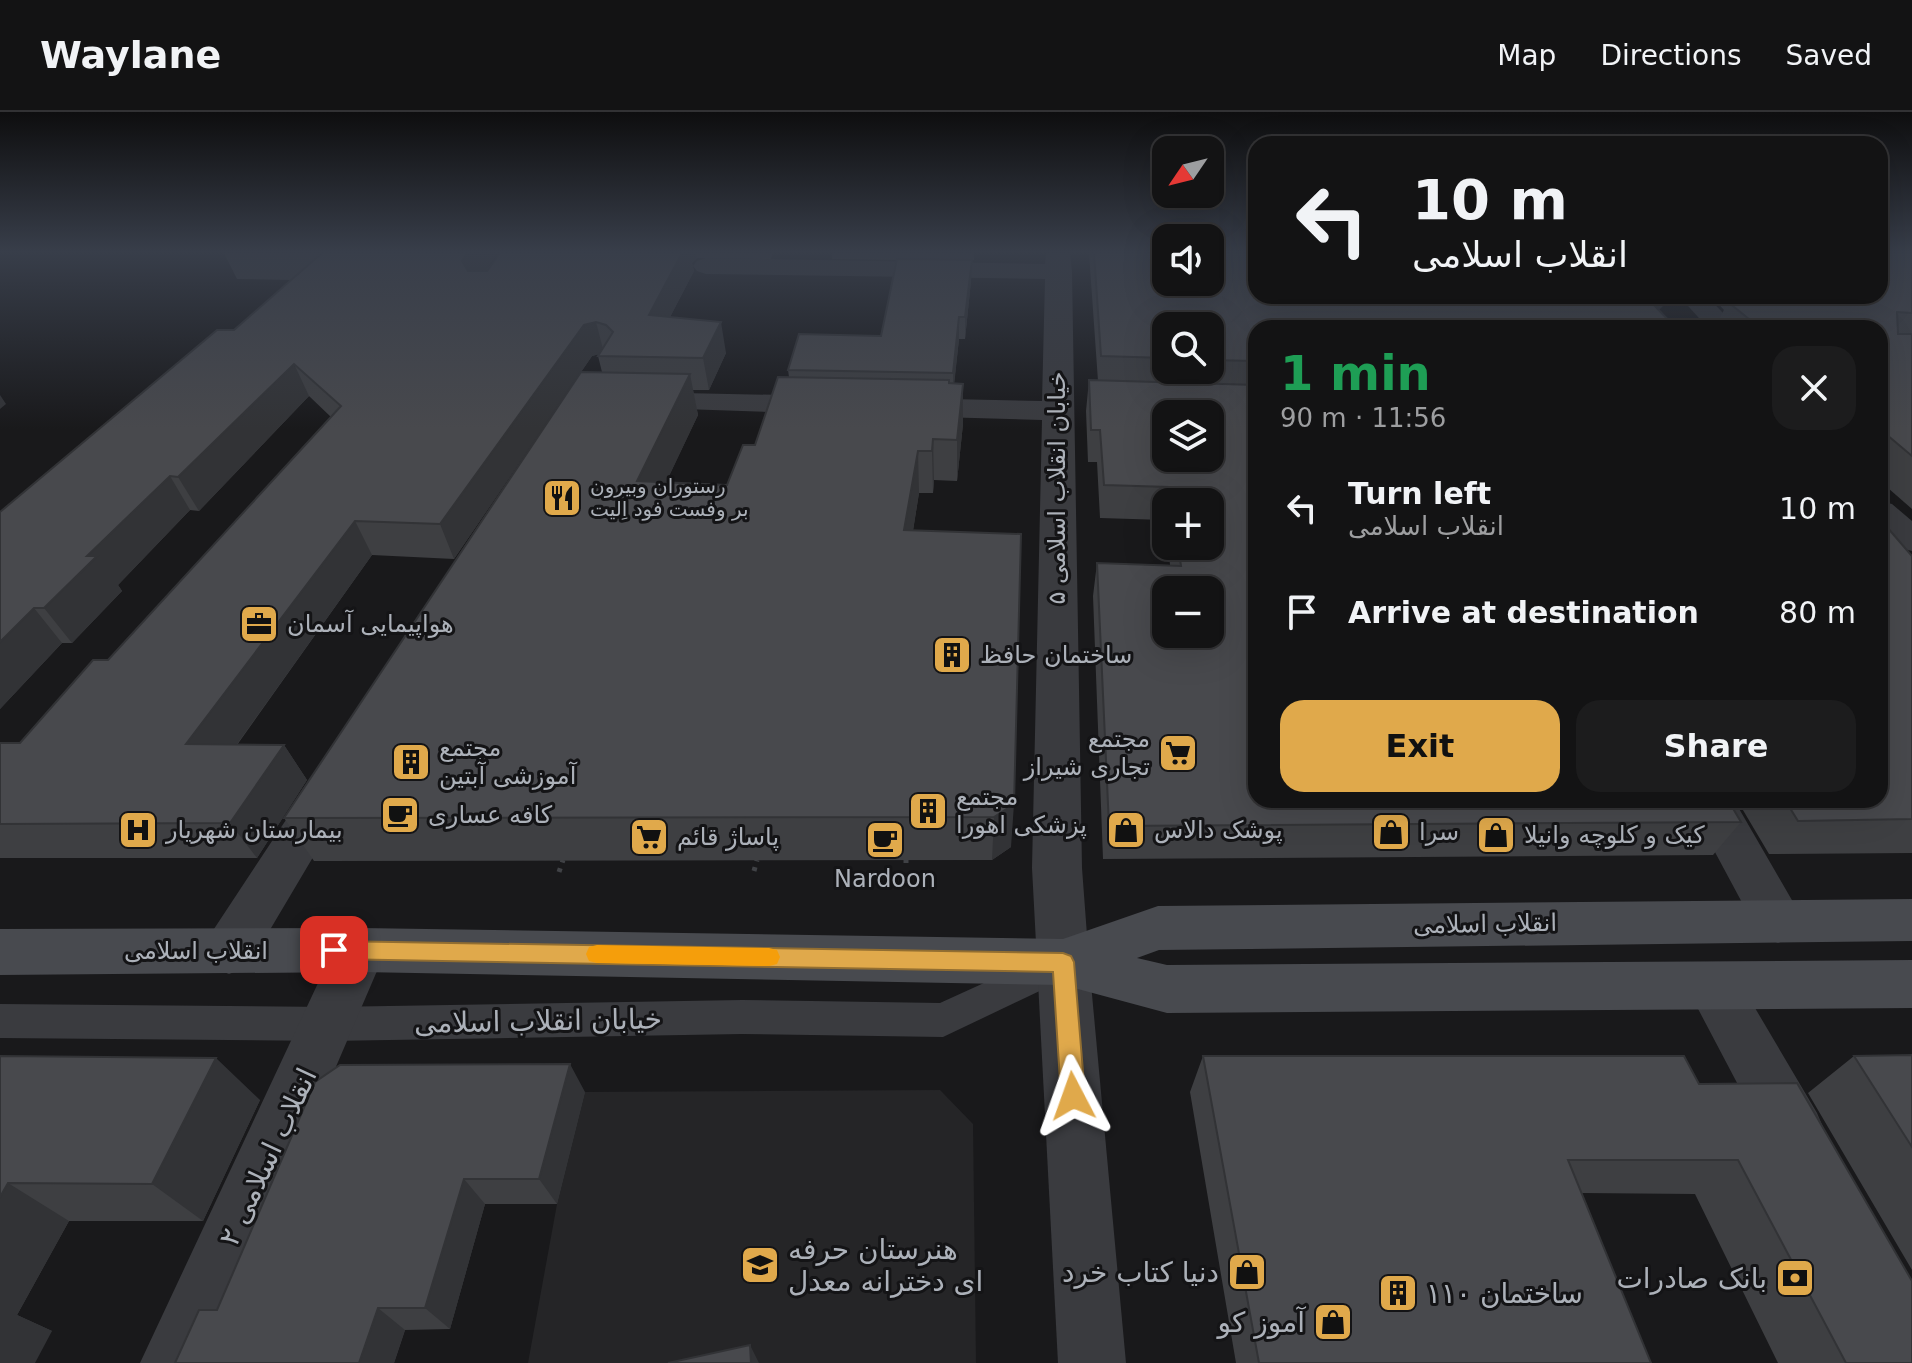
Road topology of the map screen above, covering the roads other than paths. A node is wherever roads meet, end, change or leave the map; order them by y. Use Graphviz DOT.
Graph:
graph roads {
  1 [pos="1061,311"];
  2 [pos="612,400"];
  3 [pos="1066,403"];
  4 [pos="1888,518"];
  5 [pos="1912,540"];
  6 [pos="351,756"];
  7 [pos="1714,808"];
  8 [pos="1912,920"];
  9 [pos="1778,921"];
  10 [pos="360,950"];
  11 [pos="229,951"];
  12 [pos="1,953"];
  13 [pos="1063,962"];
  14 [pos="1912,984"];
  15 [pos="1713,986"];
  16 [pos="0,1021"];
  17 [pos="329,1024"];
  18 [pos="1821,1178"];
  19 [pos="174,1363"];
  20 [pos="1092,1363"];
  1 -- 3 [label="street, خیابان انقلاب اسلامی ۵"];
  2 -- 3 [label="street"];
  3 -- 13 [label="street, خیابان انقلاب اسلامی ۵"];
  4 -- 5 [label="street"];
  6 -- 11 [label="street"];
  7 -- 9 [label="street"];
  8 -- 9 [label="main road, انقلاب اسلامی"];
  9 -- 13 [label="main road, انقلاب اسلامی"];
  10 -- 11 [label="main road, انقلاب اسلامی"];
  10 -- 13 [label="main road, انقلاب اسلامی"];
  10 -- 17 [label="street, ۲ انقلاب اسلامی"];
  11 -- 12 [label="main road, انقلاب اسلامی"];
  13 -- 15 [label="main road, انقلاب اسلامی"];
  13 -- 17 [label="lane, خیابان انقلاب اسلامی"];
  13 -- 20 [label="street, خیابان انقلاب اسلامی ۵"];
  14 -- 15 [label="main road, انقلاب اسلامی"];
  15 -- 18 [label="street"];
  16 -- 17 [label="lane, خیابان انقلاب اسلامی"];
  17 -- 19 [label="street, ۲ انقلاب اسلامی"];
}
